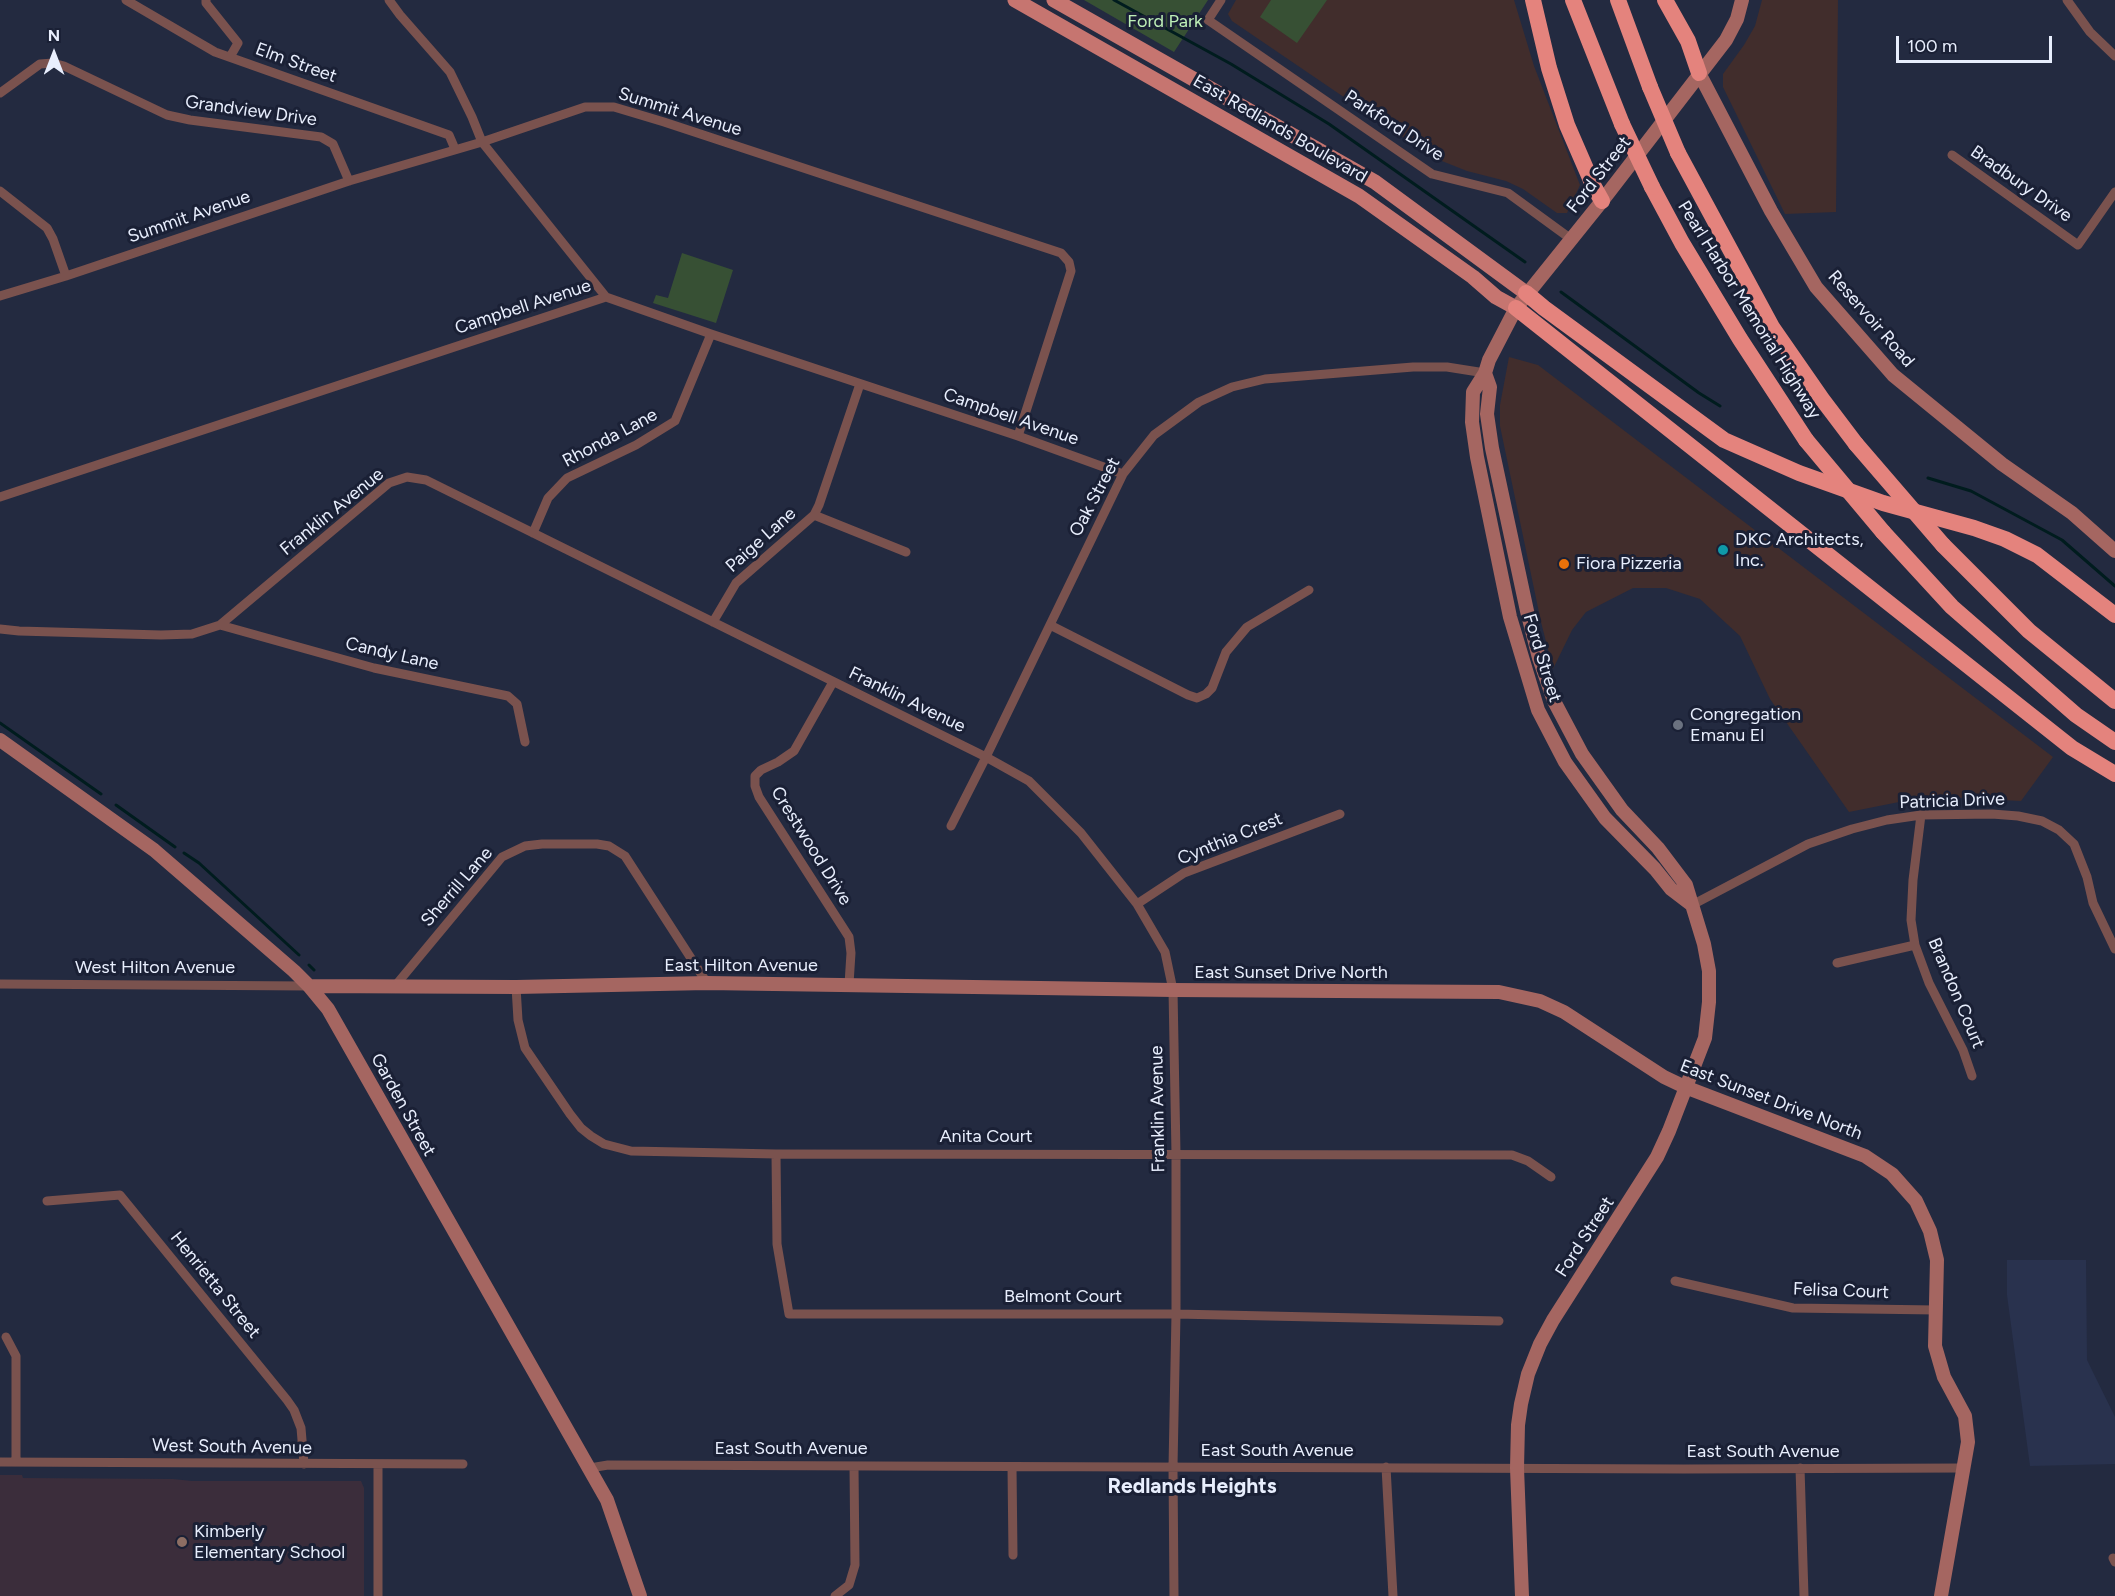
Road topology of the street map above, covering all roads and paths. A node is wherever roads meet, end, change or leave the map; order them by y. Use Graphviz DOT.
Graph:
graph roads {
  1 [pos="126,0"];
  2 [pos="206,0"];
  3 [pos="389,0"];
  4 [pos="1015,0"];
  5 [pos="1054,0"];
  6 [pos="1221,0"];
  7 [pos="1533,0"];
  8 [pos="1573,0"];
  9 [pos="1618,0"];
  10 [pos="1665,0"];
  11 [pos="1742,0"];
  12 [pos="2067,0"];
  13 [pos="230,57"];
  14 [pos="2115,57"];
  15 [pos="1699,73"];
  16 [pos="0,93"];
  17 [pos="482,142"];
  18 [pos="455,149"];
  19 [pos="1952,155"];
  20 [pos="349,181"];
  21 [pos="0,191"];
  22 [pos="2115,192"];
  23 [pos="1602,201"];
  24 [pos="1571,239"];
  25 [pos="66,276"];
  26 [pos="1526,293"];
  27 [pos="0,296"];
  28 [pos="606,297"];
  29 [pos="1516,308"];
  30 [pos="711,334"];
  31 [pos="1485,374"];
  32 [pos="860,384"];
  33 [pos="1017,436"];
  34 [pos="1123,474"];
  35 [pos="0,497"];
  36 [pos="814,515"];
  37 [pos="533,533"];
  38 [pos="2115,551"];
  39 [pos="906,552"];
  40 [pos="1500,560"];
  41 [pos="1309,590"];
  42 [pos="1527,612"];
  43 [pos="2115,615"];
  44 [pos="713,622"];
  45 [pos="220,625"];
  46 [pos="1050,625"];
  47 [pos="0,629"];
  48 [pos="833,682"];
  49 [pos="2115,701"];
  50 [pos="0,740"];
  51 [pos="525,742"];
  52 [pos="2115,742"];
  53 [pos="986,757"];
  54 [pos="2115,774"];
  55 [pos="1340,814"];
  56 [pos="1921,815"];
  57 [pos="951,826"];
  58 [pos="1137,904"];
  59 [pos="1692,904"];
  60 [pos="1915,945"];
  61 [pos="2115,949"];
  62 [pos="1837,963"];
  63 [pos="707,983"];
  64 [pos="0,984"];
  65 [pos="849,984"];
  66 [pos="309,986"];
  67 [pos="395,986"];
  68 [pos="516,987"];
  69 [pos="1173,990"];
  70 [pos="1972,1076"];
  71 [pos="1685,1087"];
  72 [pos="776,1154"];
  73 [pos="1176,1154"];
  74 [pos="1551,1177"];
  75 [pos="47,1201"];
  76 [pos="1675,1281"];
  77 [pos="1936,1310"];
  78 [pos="1176,1314"];
  79 [pos="1499,1321"];
  80 [pos="6,1337"];
  81 [pos="16,1461"];
  82 [pos="0,1462"];
  83 [pos="303,1464"];
  84 [pos="463,1464"];
  85 [pos="378,1465"];
  86 [pos="854,1466"];
  87 [pos="1012,1467"];
  88 [pos="1173,1467"];
  89 [pos="1386,1467"];
  90 [pos="590,1468"];
  91 [pos="1517,1468"];
  92 [pos="1800,1468"];
  93 [pos="1964,1468"];
  94 [pos="1013,1555"];
  95 [pos="378,1596"];
  96 [pos="640,1596"];
  97 [pos="836,1596"];
  98 [pos="1174,1596"];
  99 [pos="1393,1596"];
  100 [pos="1522,1596"];
  101 [pos="1804,1596"];
  102 [pos="1941,1596"];
  1 -- 13 [label="street, Elm Street"];
  2 -- 13 [label="street"];
  3 -- 17 [label="street"];
  4 -- 29 [label="main road, East Redlands Boulevard"];
  5 -- 26 [label="main road, East Redlands Boulevard"];
  6 -- 24 [label="street, Parkford Drive"];
  7 -- 23 [label="highway"];
  8 -- 52 [label="highway, Pearl Harbor Memorial Highway, bridge"];
  9 -- 49 [label="highway, Pearl Harbor Memorial Highway, bridge"];
  10 -- 15 [label="highway"];
  11 -- 15 [label="street, Ford Street"];
  12 -- 14 [label="street"];
  13 -- 18 [label="street, Elm Street"];
  15 -- 23 [label="street, Ford Street"];
  15 -- 38 [label="street, Reservoir Road"];
  16 -- 20 [label="street, Grandview Drive"];
  17 -- 18 [label="street, Summit Avenue"];
  17 -- 28 [label="street"];
  17 -- 33 [label="street, Summit Avenue"];
  18 -- 20 [label="street, Summit Avenue"];
  19 -- 22 [label="street, Bradbury Drive"];
  20 -- 25 [label="street, Summit Avenue"];
  21 -- 25 [label="street"];
  23 -- 24 [label="street, Ford Street"];
  24 -- 26 [label="street, Ford Street"];
  25 -- 27 [label="street, Summit Avenue"];
  26 -- 29 [label="street, Ford Street"];
  26 -- 43 [label="highway"];
  28 -- 30 [label="street, Campbell Avenue"];
  28 -- 35 [label="street, Campbell Avenue"];
  29 -- 31 [label="street, Ford Street"];
  29 -- 54 [label="highway"];
  30 -- 32 [label="street, Campbell Avenue"];
  30 -- 37 [label="street, Rhonda Lane"];
  31 -- 34 [label="street, Oak Street"];
  31 -- 40 [label="street, Ford Street"];
  31 -- 42 [label="street, Ford Street"];
  32 -- 33 [label="street, Campbell Avenue"];
  32 -- 36 [label="street, Paige Lane"];
  33 -- 34 [label="street, Campbell Avenue"];
  34 -- 46 [label="street, Oak Street"];
  36 -- 39 [label="street, Paige Lane"];
  36 -- 44 [label="street, Paige Lane"];
  37 -- 44 [label="street, Franklin Avenue"];
  37 -- 45 [label="street, Franklin Avenue"];
  40 -- 42 [label="street"];
  40 -- 59 [label="street, Ford Street"];
  41 -- 46 [label="street"];
  42 -- 59 [label="street, Ford Street"];
  44 -- 48 [label="street, Franklin Avenue"];
  45 -- 47 [label="street, Franklin Avenue"];
  45 -- 51 [label="street, Candy Lane"];
  46 -- 53 [label="street, Oak Street"];
  48 -- 53 [label="street, Franklin Avenue"];
  48 -- 65 [label="street, Crestwood Drive"];
  50 -- 66 [label="street, Garden Street"];
  53 -- 57 [label="street, Oak Street"];
  53 -- 58 [label="street, Franklin Avenue"];
  55 -- 58 [label="street, Cynthia Crest"];
  56 -- 59 [label="street, Patricia Drive"];
  56 -- 60 [label="street, Brandon Court"];
  56 -- 61 [label="street, Patricia Drive"];
  58 -- 69 [label="street, Franklin Avenue"];
  59 -- 71 [label="street, Ford Street"];
  60 -- 62 [label="street"];
  60 -- 70 [label="street, Brandon Court"];
  63 -- 65 [label="street, East Hilton Avenue"];
  63 -- 67 [label="street, Sherrill Lane"];
  63 -- 68 [label="street, East Hilton Avenue"];
  64 -- 66 [label="street, West Hilton Avenue"];
  65 -- 69 [label="street, East Hilton Avenue"];
  66 -- 67 [label="street, East Hilton Avenue"];
  66 -- 90 [label="street, Garden Street"];
  67 -- 68 [label="street, East Hilton Avenue"];
  68 -- 72 [label="street, Anita Court"];
  69 -- 71 [label="street, East Sunset Drive North"];
  69 -- 73 [label="street, Franklin Avenue"];
  71 -- 77 [label="street, East Sunset Drive North"];
  71 -- 91 [label="street, Ford Street"];
  72 -- 73 [label="street, Anita Court"];
  72 -- 78 [label="street, Belmont Court"];
  73 -- 74 [label="street, Anita Court"];
  73 -- 78 [label="street, Franklin Avenue"];
  75 -- 83 [label="street, Henrietta Street"];
  76 -- 77 [label="street, Felisa Court"];
  77 -- 93 [label="street, East Sunset Drive North"];
  78 -- 79 [label="street, Belmont Court"];
  78 -- 88 [label="street, Franklin Avenue"];
  80 -- 81 [label="street"];
  81 -- 82 [label="street, West South Avenue"];
  81 -- 83 [label="street, West South Avenue"];
  83 -- 85 [label="street, West South Avenue"];
  84 -- 85 [label="street, West South Avenue"];
  85 -- 95 [label="street"];
  86 -- 87 [label="street, East South Avenue"];
  86 -- 90 [label="street, East South Avenue"];
  86 -- 97 [label="street"];
  87 -- 88 [label="street, East South Avenue"];
  87 -- 94 [label="street"];
  88 -- 89 [label="street, East South Avenue"];
  88 -- 98 [label="street, Franklin Avenue"];
  89 -- 91 [label="street, East South Avenue"];
  89 -- 99 [label="street"];
  90 -- 96 [label="street, Garden Street"];
  91 -- 92 [label="street, East South Avenue"];
  91 -- 100 [label="street, Ford Street"];
  92 -- 93 [label="street, East South Avenue"];
  92 -- 101 [label="street"];
  93 -- 102 [label="street, East Sunset Drive North"];
}
